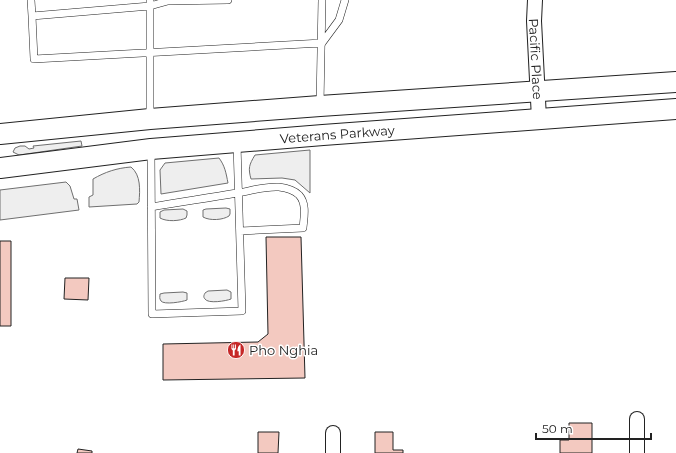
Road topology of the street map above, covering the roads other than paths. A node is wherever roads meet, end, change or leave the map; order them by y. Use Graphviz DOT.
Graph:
graph roads {
  1 [pos="31,0"];
  2 [pos="228,0"];
  3 [pos="322,0"];
  4 [pos="345,0"];
  5 [pos="535,0"];
  6 [pos="150,3"];
  7 [pos="32,16"];
  8 [pos="322,44"];
  9 [pos="150,52"];
  10 [pos="676,82"];
  11 [pos="538,91"];
  12 [pos="320,106"];
  13 [pos="676,109"];
  14 [pos="150,119"];
  15 [pos="539,119"];
  16 [pos="0,134"];
  17 [pos="237,142"];
  18 [pos="151,148"];
  19 [pos="0,168"];
  20 [pos="239,193"];
  21 [pos="151,207"];
  22 [pos="240,230"];
  23 [pos="637,418"];
  24 [pos="333,433"];
  25 [pos="333,453"];
  26 [pos="637,453"];
  1 -- 7 [label="lane"];
  2 -- 6 [label="lane"];
  3 -- 8 [label="lane"];
  4 -- 8 [label="lane"];
  5 -- 11 [label="street, Pacific Place"];
  6 -- 7 [label="lane"];
  6 -- 9 [label="lane"];
  7 -- 9 [label="lane"];
  8 -- 9 [label="lane"];
  8 -- 12 [label="lane"];
  9 -- 14 [label="lane"];
  10 -- 11 [label="main road"];
  11 -- 12 [label="main road"];
  11 -- 15 [label="street, Pacific Place"];
  12 -- 14 [label="main road"];
  13 -- 15 [label="main road, Veterans Parkway"];
  14 -- 16 [label="main road"];
  15 -- 17 [label="main road, Veterans Parkway"];
  17 -- 18 [label="main road, Veterans Parkway"];
  17 -- 20 [label="lane"];
  18 -- 19 [label="main road, Veterans Parkway"];
  18 -- 21 [label="lane"];
  20 -- 21 [label="lane"];
  20 -- 22 [label="lane"];
  20 -- 22 [label="lane"];
  21 -- 22 [label="lane"];
  23 -- 26 [label="street"];
  24 -- 25 [label="street"];
}
